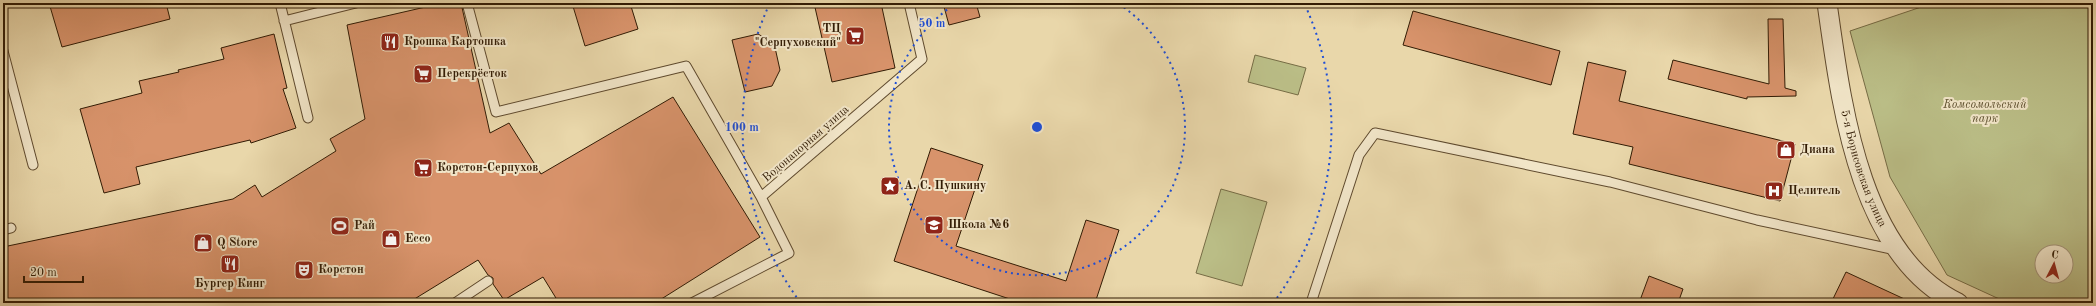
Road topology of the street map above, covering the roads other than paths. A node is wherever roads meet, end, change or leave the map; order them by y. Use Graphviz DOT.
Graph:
graph roads {
  1 [pos="280,3"];
  2 [pos="356,3"];
  3 [pos="467,3"];
  4 [pos="909,3"];
  5 [pos="1827,3"];
  6 [pos="284,21"];
  7 [pos="3,51"];
  8 [pos="308,118"];
  9 [pos="33,165"];
  10 [pos="762,197"];
  11 [pos="1899,251"];
  12 [pos="488,281"];
  13 [pos="455,303"];
  14 [pos="692,303"];
  15 [pos="1311,303"];
  16 [pos="1958,303"];
  1 -- 6 [label="lane"];
  2 -- 6 [label="lane"];
  3 -- 10 [label="lane"];
  4 -- 10 [label="lane, Водонапорная улица"];
  5 -- 11 [label="street, 5-я Борисовская улица"];
  6 -- 8 [label="lane"];
  7 -- 9 [label="lane"];
  10 -- 14 [label="lane, Водонапорная улица"];
  11 -- 15 [label="lane"];
  11 -- 16 [label="street, 5-я Борисовская улица"];
  12 -- 13 [label="lane"];
}
